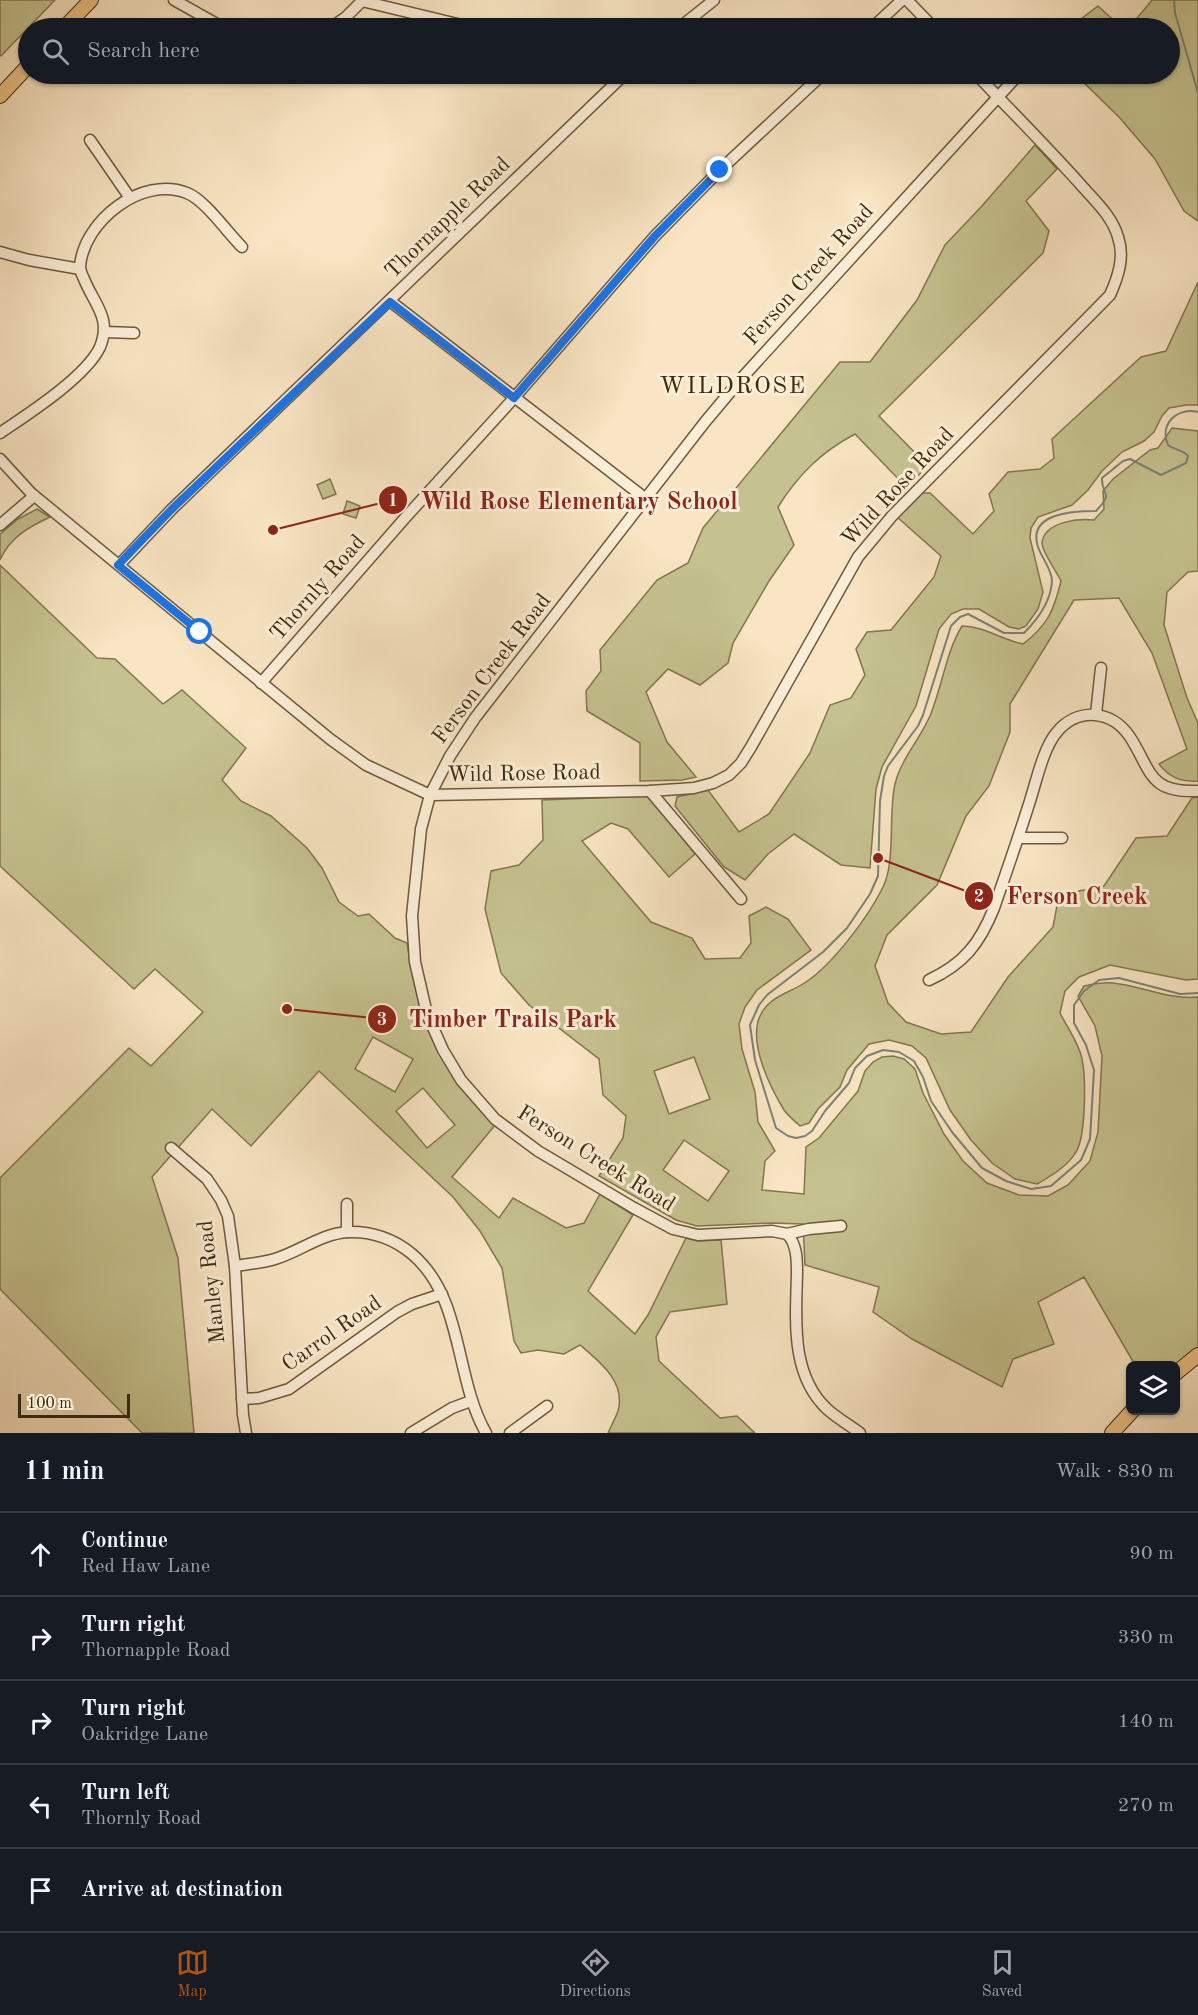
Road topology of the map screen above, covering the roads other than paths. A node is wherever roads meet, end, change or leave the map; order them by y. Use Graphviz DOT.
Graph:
graph roads {
  1 [pos="91,0"];
  2 [pos="174,0"];
  3 [pos="714,0"];
  4 [pos="902,0"];
  5 [pos="907,0"];
  6 [pos="362,1"];
  7 [pos="74,18"];
  8 [pos="206,18"];
  9 [pos="345,18"];
  10 [pos="433,18"];
  11 [pos="692,18"];
  12 [pos="883,18"];
  13 [pos="924,18"];
  14 [pos="18,77"];
  15 [pos="615,84"];
  16 [pos="812,84"];
  17 [pos="986,84"];
  18 [pos="1010,84"];
  19 [pos="0,96"];
  20 [pos="998,97"];
  21 [pos="90,140"];
  22 [pos="130,198"];
  23 [pos="242,247"];
  24 [pos="0,252"];
  25 [pos="80,269"];
  26 [pos="390,302"];
  27 [pos="105,332"];
  28 [pos="134,333"];
  29 [pos="514,398"];
  30 [pos="0,432"];
  31 [pos="0,459"];
  32 [pos="34,496"];
  33 [pos="646,499"];
  34 [pos="0,525"];
  35 [pos="118,565"];
  36 [pos="1101,668"];
  37 [pos="261,683"];
  38 [pos="1096,714"];
  39 [pos="650,791"];
  40 [pos="1198,791"];
  41 [pos="430,795"];
  42 [pos="1018,838"];
  43 [pos="1062,838"];
  44 [pos="741,899"];
  45 [pos="929,980"];
  46 [pos="171,1148"];
  47 [pos="347,1204"];
  48 [pos="841,1226"];
  49 [pos="347,1232"];
  50 [pos="788,1234"];
  51 [pos="235,1266"];
  52 [pos="442,1294"];
  53 [pos="1198,1355"];
  54 [pos="1180,1370"];
  55 [pos="243,1400"];
  56 [pos="471,1401"];
  57 [pos="547,1406"];
  58 [pos="1128,1415"];
  59 [pos="246,1433"];
  60 [pos="411,1433"];
  61 [pos="486,1433"];
  62 [pos="510,1433"];
  63 [pos="860,1433"];
  64 [pos="1112,1433"];
  1 -- 7 [label="main road"];
  2 -- 8 [label="street"];
  3 -- 11 [label="street"];
  4 -- 12 [label="street"];
  5 -- 13 [label="street"];
  6 -- 9 [label="street"];
  6 -- 10 [label="street"];
  14 -- 19 [label="main road"];
  15 -- 26 [label="street, Thornapple Road"];
  16 -- 29 [label="street, Thornly Road"];
  17 -- 20 [label="street, Wild Rose Road"];
  18 -- 20 [label="street, Ferson Creek Road"];
  20 -- 33 [label="street, Ferson Creek Road"];
  20 -- 39 [label="street, Wild Rose Road"];
  21 -- 22 [label="street"];
  22 -- 23 [label="street"];
  22 -- 25 [label="street"];
  24 -- 25 [label="street"];
  25 -- 27 [label="street"];
  26 -- 29 [label="street"];
  26 -- 35 [label="street, Thornapple Road"];
  27 -- 28 [label="street"];
  27 -- 30 [label="street"];
  29 -- 33 [label="street"];
  29 -- 37 [label="street, Thornly Road"];
  31 -- 32 [label="street"];
  32 -- 34 [label="street"];
  32 -- 35 [label="street"];
  33 -- 41 [label="street, Ferson Creek Road"];
  35 -- 37 [label="street"];
  36 -- 38 [label="street"];
  37 -- 41 [label="street"];
  38 -- 40 [label="street"];
  38 -- 42 [label="street"];
  39 -- 41 [label="street, Wild Rose Road"];
  39 -- 44 [label="street"];
  41 -- 50 [label="street, Ferson Creek Road"];
  42 -- 43 [label="street"];
  42 -- 45 [label="street"];
  46 -- 51 [label="street, Manley Road"];
  47 -- 49 [label="street"];
  48 -- 50 [label="street, Ferson Creek Road"];
  49 -- 51 [label="street"];
  49 -- 52 [label="street"];
  50 -- 63 [label="street"];
  51 -- 55 [label="street, Manley Road"];
  52 -- 55 [label="street, Carrol Road"];
  52 -- 56 [label="street"];
  53 -- 54 [label="main road"];
  55 -- 59 [label="street, Manley Road"];
  56 -- 60 [label="street"];
  56 -- 61 [label="street"];
  57 -- 62 [label="street"];
  58 -- 64 [label="main road"];
}
